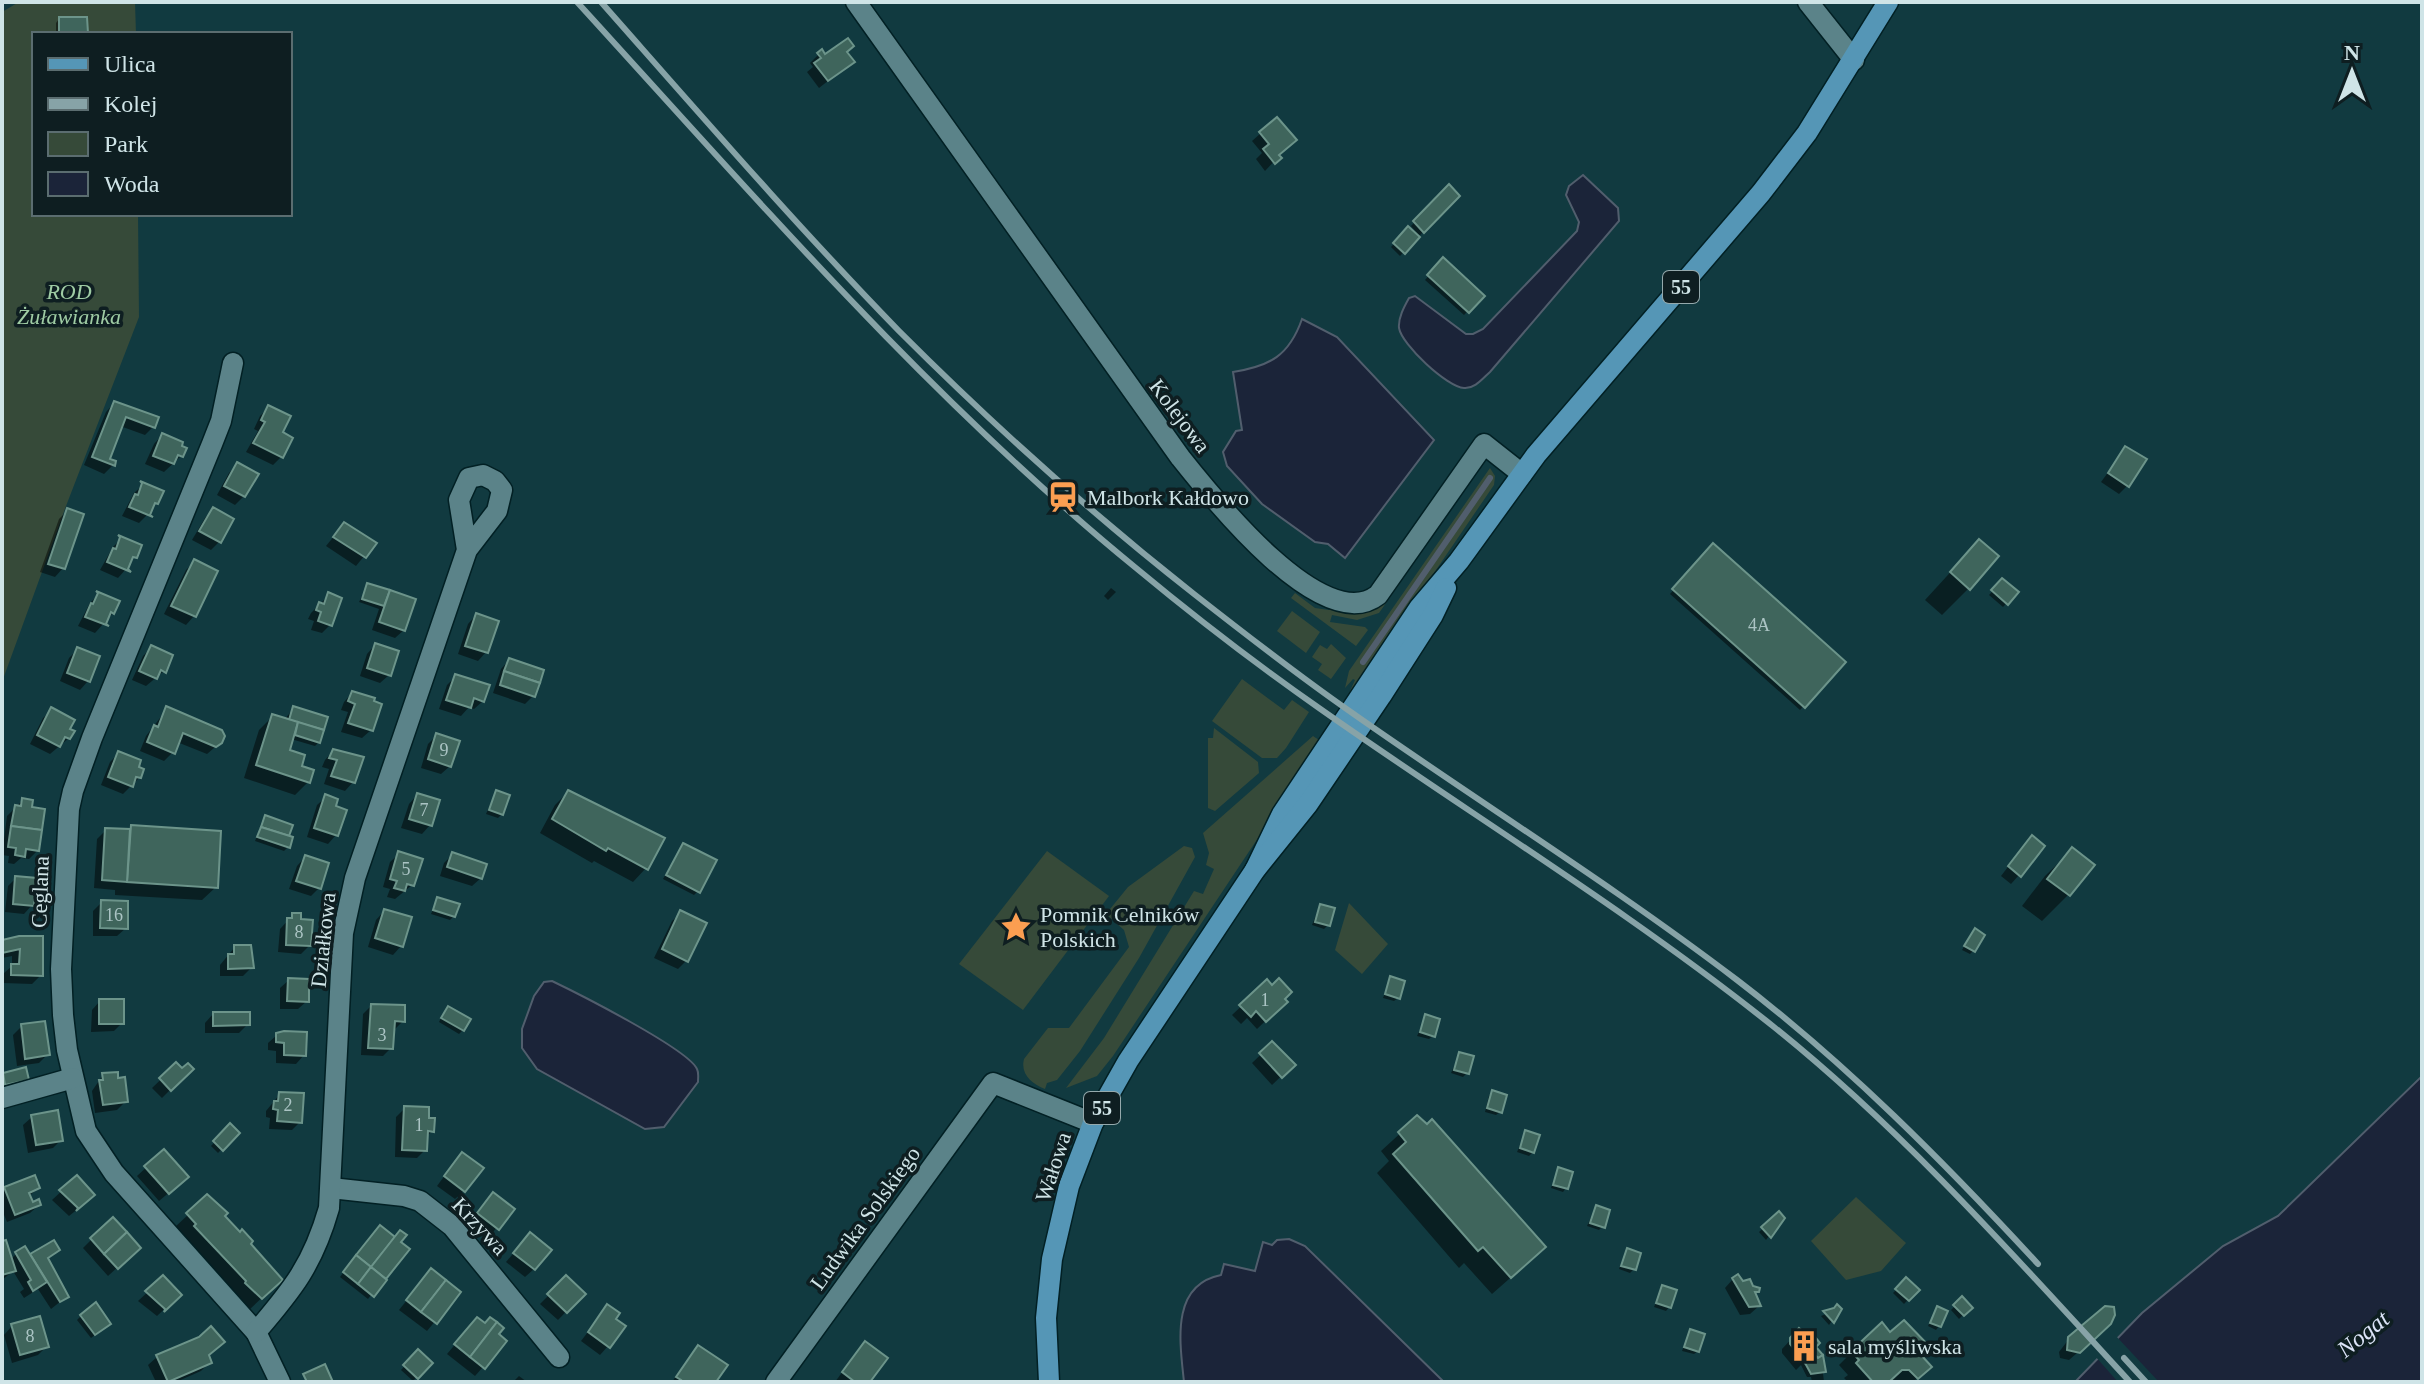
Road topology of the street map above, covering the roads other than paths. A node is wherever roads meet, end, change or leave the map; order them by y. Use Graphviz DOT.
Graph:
graph roads {
  1 [pos="856,2"];
  2 [pos="1808,2"];
  3 [pos="1888,2"];
  4 [pos="1854,60"];
  5 [pos="233,363"];
  6 [pos="1522,474"];
  7 [pos="467,550"];
  8 [pos="73,1078"];
  9 [pos="2,1098"];
  10 [pos="1093,1123"];
  11 [pos="331,1188"];
  12 [pos="256,1332"];
  13 [pos="559,1357"];
  14 [pos="280,1382"];
  15 [pos="776,1382"];
  16 [pos="1049,1382"];
  1 -- 6 [label="street, Kolejowa"];
  2 -- 4 [label="street"];
  3 -- 4 [label="main road, 55"];
  4 -- 6 [label="main road, 55"];
  5 -- 8 [label="street, Ceglana"];
  6 -- 10 [label="main road, Wałowa / 55"];
  7 -- 11 [label="street, Działkowa"];
  8 -- 9 [label="street"];
  8 -- 12 [label="street, Ceglana"];
  10 -- 15 [label="street, Ludwika Solskiego"];
  10 -- 16 [label="main road, Wałowa / 55"];
  11 -- 12 [label="street, Działkowa"];
  11 -- 13 [label="street, Krzywa"];
  12 -- 14 [label="street, Ceglana"];
}
